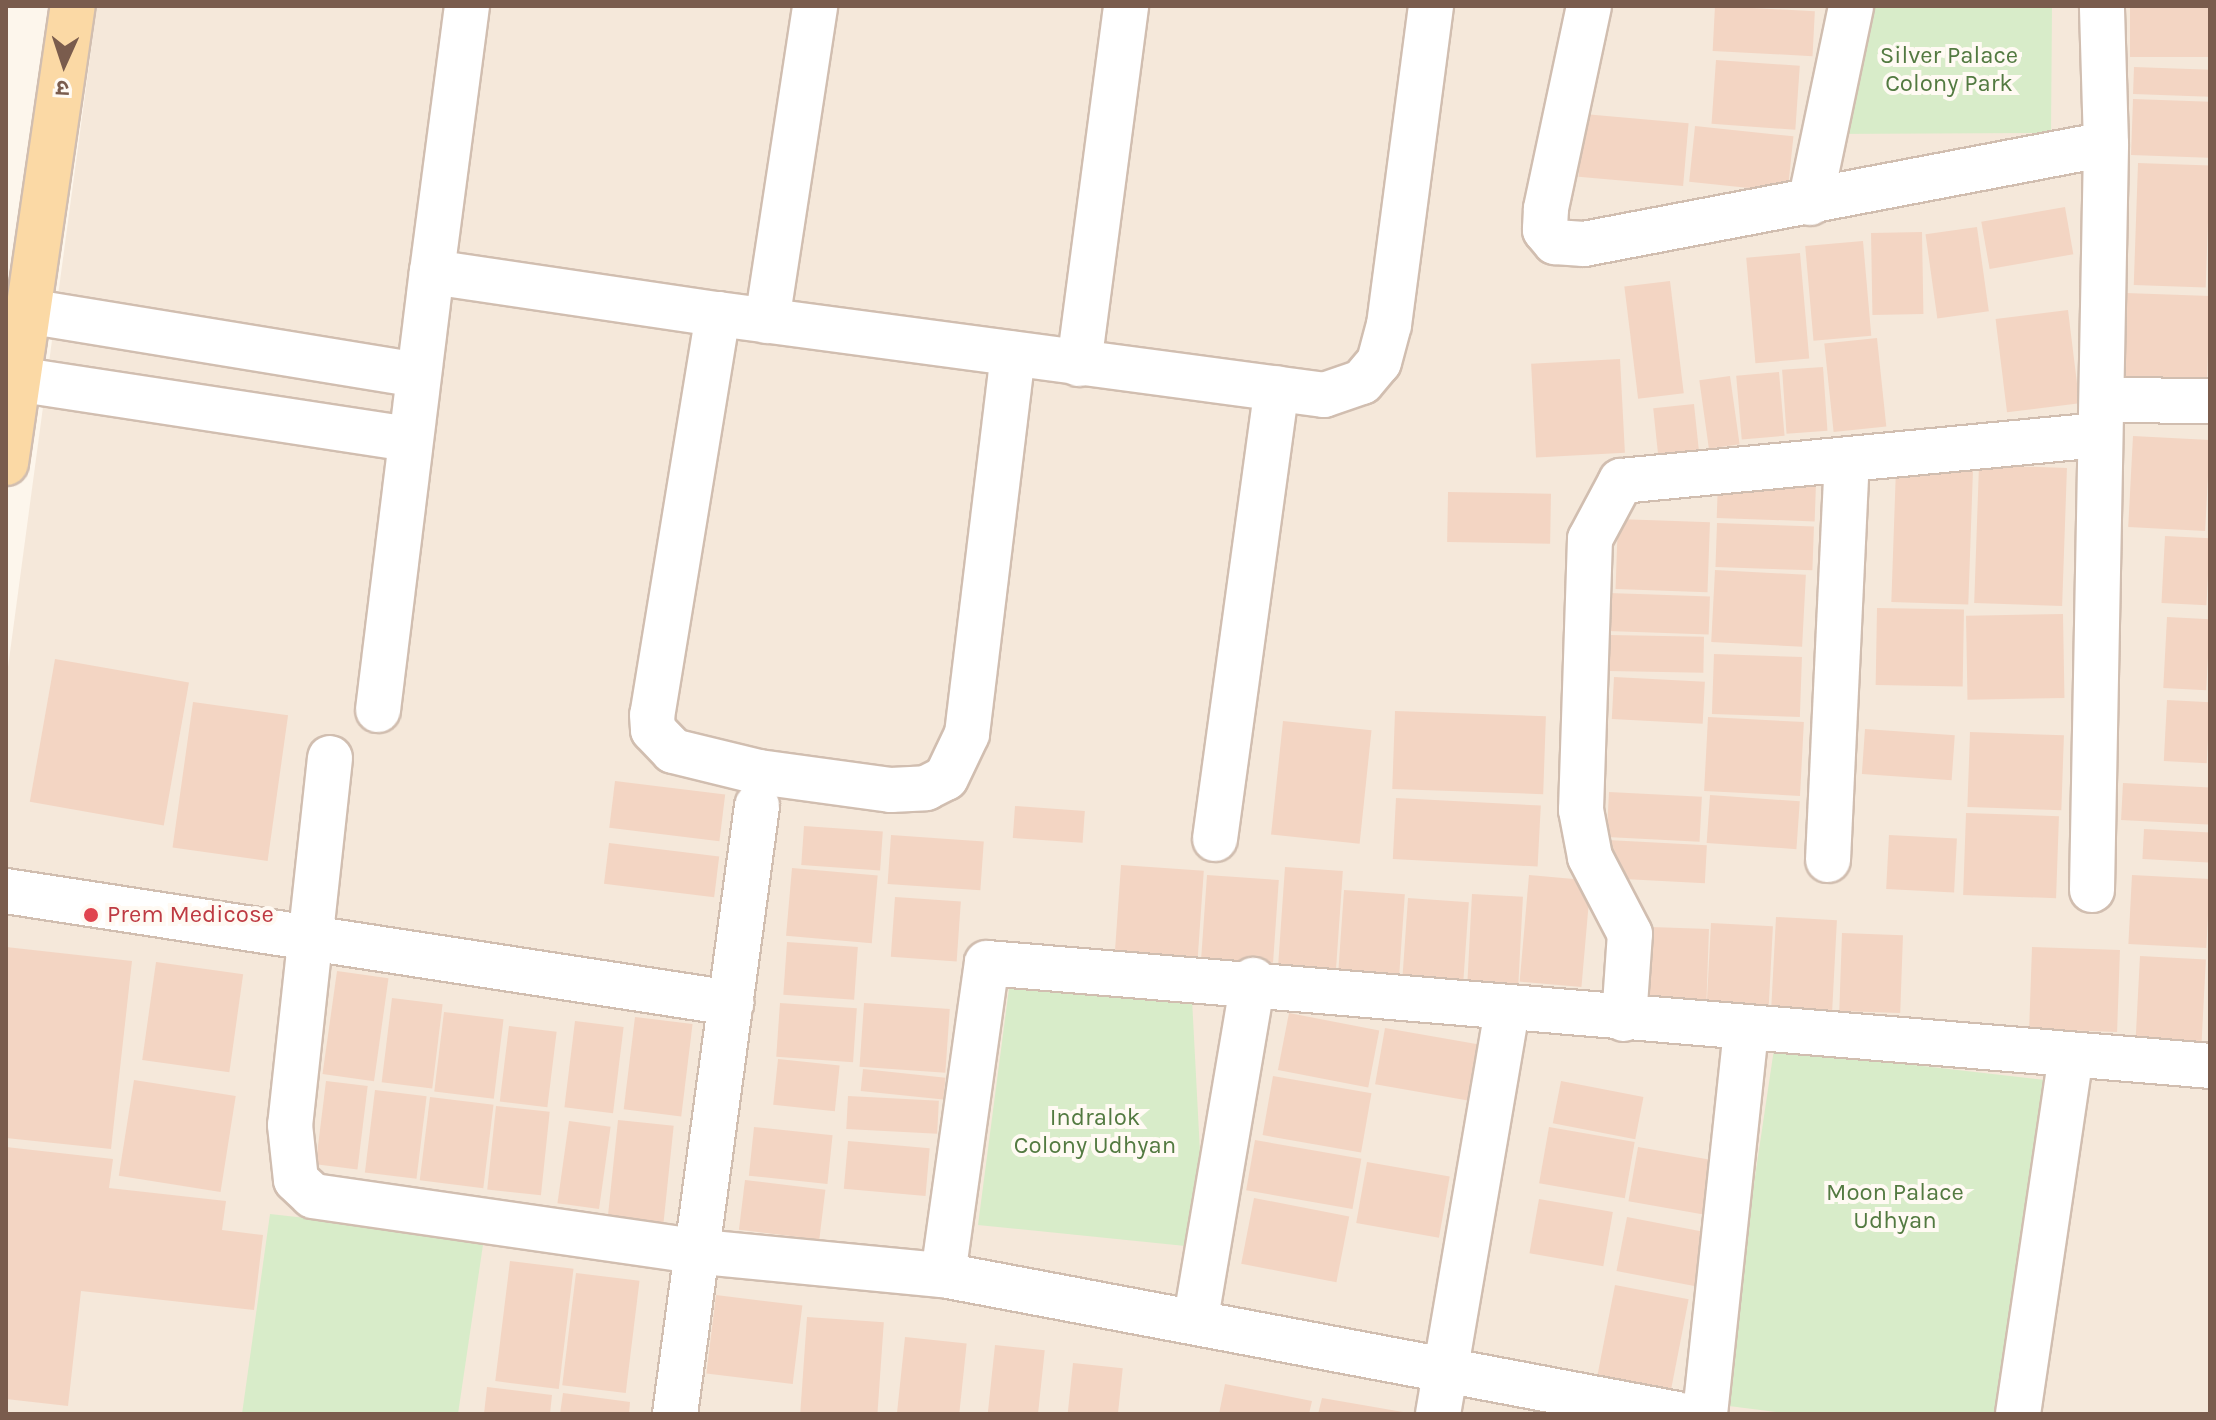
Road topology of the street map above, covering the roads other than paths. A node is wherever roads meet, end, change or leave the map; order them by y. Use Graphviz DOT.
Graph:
graph roads {
  1 [pos="73,6"];
  2 [pos="467,6"];
  3 [pos="815,6"];
  4 [pos="1126,6"];
  5 [pos="1431,6"];
  6 [pos="1589,6"];
  7 [pos="1851,6"];
  8 [pos="2102,6"];
  9 [pos="2106,144"];
  10 [pos="1810,203"];
  11 [pos="432,272"];
  12 [pos="27,311"];
  13 [pos="718,314"];
  14 [pos="767,321"];
  15 [pos="1013,354"];
  16 [pos="1079,364"];
  17 [pos="418,375"];
  18 [pos="16,379"];
  19 [pos="1277,388"];
  20 [pos="2210,401"];
  21 [pos="2101,418"];
  22 [pos="410,439"];
  23 [pos="1847,459"];
  24 [pos="6,463"];
  25 [pos="378,710"];
  26 [pos="330,758"];
  27 [pos="757,806"];
  28 [pos="1215,839"];
  29 [pos="1828,860"];
  30 [pos="2092,890"];
  31 [pos="6,891"];
  32 [pos="306,940"];
  33 [pos="1253,980"];
  34 [pos="731,1003"];
  35 [pos="1507,1009"];
  36 [pos="1624,1019"];
  37 [pos="1746,1030"];
  38 [pos="2071,1055"];
  39 [pos="2210,1066"];
  40 [pos="702,1252"];
  41 [pos="943,1275"];
  42 [pos="1196,1318"];
  43 [pos="1447,1371"];
  44 [pos="675,1414"];
  45 [pos="1438,1414"];
  46 [pos="1677,1414"];
  47 [pos="1705,1414"];
  48 [pos="2018,1414"];
  1 -- 12 [label="main road"];
  2 -- 11 [label="street"];
  3 -- 14 [label="street"];
  4 -- 16 [label="street"];
  5 -- 19 [label="street"];
  6 -- 10 [label="street"];
  7 -- 10 [label="street"];
  8 -- 9 [label="street"];
  9 -- 10 [label="street"];
  9 -- 21 [label="street"];
  11 -- 13 [label="street"];
  11 -- 17 [label="street"];
  12 -- 17 [label="street"];
  12 -- 18 [label="main road"];
  13 -- 14 [label="street"];
  13 -- 15 [label="street"];
  14 -- 15 [label="street"];
  15 -- 16 [label="street"];
  16 -- 19 [label="street"];
  17 -- 22 [label="street"];
  18 -- 22 [label="street"];
  18 -- 24 [label="main road"];
  19 -- 28 [label="street"];
  20 -- 21 [label="street"];
  21 -- 23 [label="street"];
  21 -- 30 [label="street"];
  22 -- 25 [label="street"];
  23 -- 29 [label="street"];
  23 -- 36 [label="street"];
  26 -- 32 [label="street"];
  27 -- 34 [label="street"];
  31 -- 32 [label="street"];
  32 -- 34 [label="street"];
  32 -- 40 [label="street"];
  33 -- 35 [label="street"];
  33 -- 41 [label="street"];
  33 -- 42 [label="street"];
  34 -- 40 [label="street"];
  35 -- 36 [label="street"];
  35 -- 43 [label="street"];
  36 -- 37 [label="street"];
  37 -- 38 [label="street"];
  37 -- 47 [label="street"];
  38 -- 39 [label="street"];
  38 -- 48 [label="street"];
  40 -- 41 [label="street"];
  40 -- 44 [label="street"];
  41 -- 42 [label="street"];
  42 -- 43 [label="street"];
  43 -- 45 [label="street"];
  43 -- 46 [label="street"];
}
